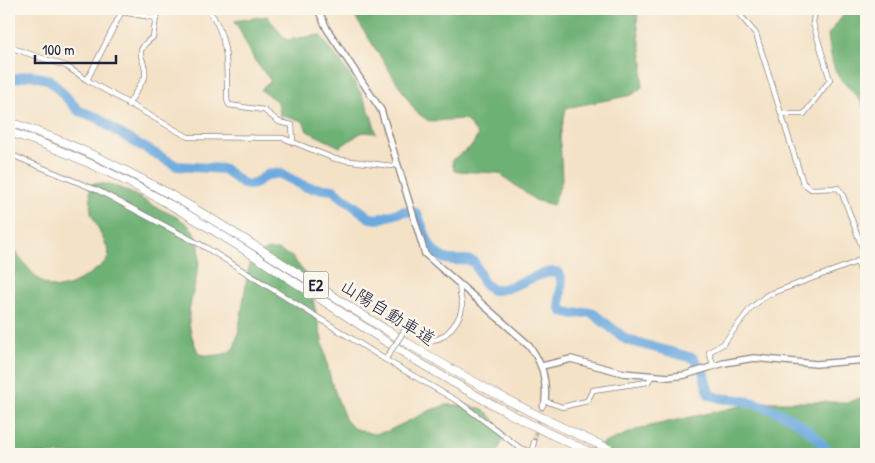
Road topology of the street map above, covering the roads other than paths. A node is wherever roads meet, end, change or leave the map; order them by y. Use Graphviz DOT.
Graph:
graph roads {
  1 [pos="161,9"];
  2 [pos="208,9"];
  3 [pos="318,9"];
  4 [pos="735,9"];
  5 [pos="815,9"];
  6 [pos="122,10"];
  7 [pos="156,18"];
  8 [pos="9,47"];
  9 [pos="87,80"];
  10 [pos="128,105"];
  11 [pos="781,114"];
  12 [pos="9,122"];
  13 [pos="9,132"];
  14 [pos="293,143"];
  15 [pos="9,154"];
  16 [pos="397,164"];
  17 [pos="866,255"];
  18 [pos="857,261"];
  19 [pos="460,285"];
  20 [pos="866,287"];
  21 [pos="386,358"];
  22 [pos="866,360"];
  23 [pos="542,366"];
  24 [pos="711,368"];
  25 [pos="652,376"];
  26 [pos="545,401"];
  27 [pos="542,408"];
  28 [pos="534,442"];
  29 [pos="531,453"];
  30 [pos="522,454"];
  31 [pos="536,454"];
  32 [pos="594,454"];
  33 [pos="621,454"];
  1 -- 7 [label="street"];
  2 -- 14 [label="street"];
  3 -- 16 [label="street"];
  4 -- 11 [label="street"];
  5 -- 11 [label="street"];
  6 -- 7 [label="street"];
  6 -- 9 [label="street"];
  7 -- 10 [label="street"];
  8 -- 9 [label="street"];
  9 -- 10 [label="street"];
  10 -- 14 [label="street"];
  11 -- 17 [label="street"];
  12 -- 33 [label="highway, 山陽自動車道 / E2"];
  13 -- 32 [label="highway, 山陽自動車道 / E2"];
  14 -- 16 [label="street"];
  15 -- 21 [label="street"];
  16 -- 19 [label="street"];
  17 -- 18 [label="street"];
  18 -- 20 [label="street"];
  18 -- 24 [label="street"];
  19 -- 21 [label="street, bridge"];
  19 -- 23 [label="street"];
  21 -- 29 [label="street"];
  22 -- 24 [label="street"];
  23 -- 25 [label="street"];
  23 -- 26 [label="street"];
  24 -- 25 [label="street"];
  25 -- 26 [label="street"];
  26 -- 27 [label="street"];
  28 -- 29 [label="street"];
  29 -- 30 [label="street"];
  29 -- 31 [label="street"];
}
